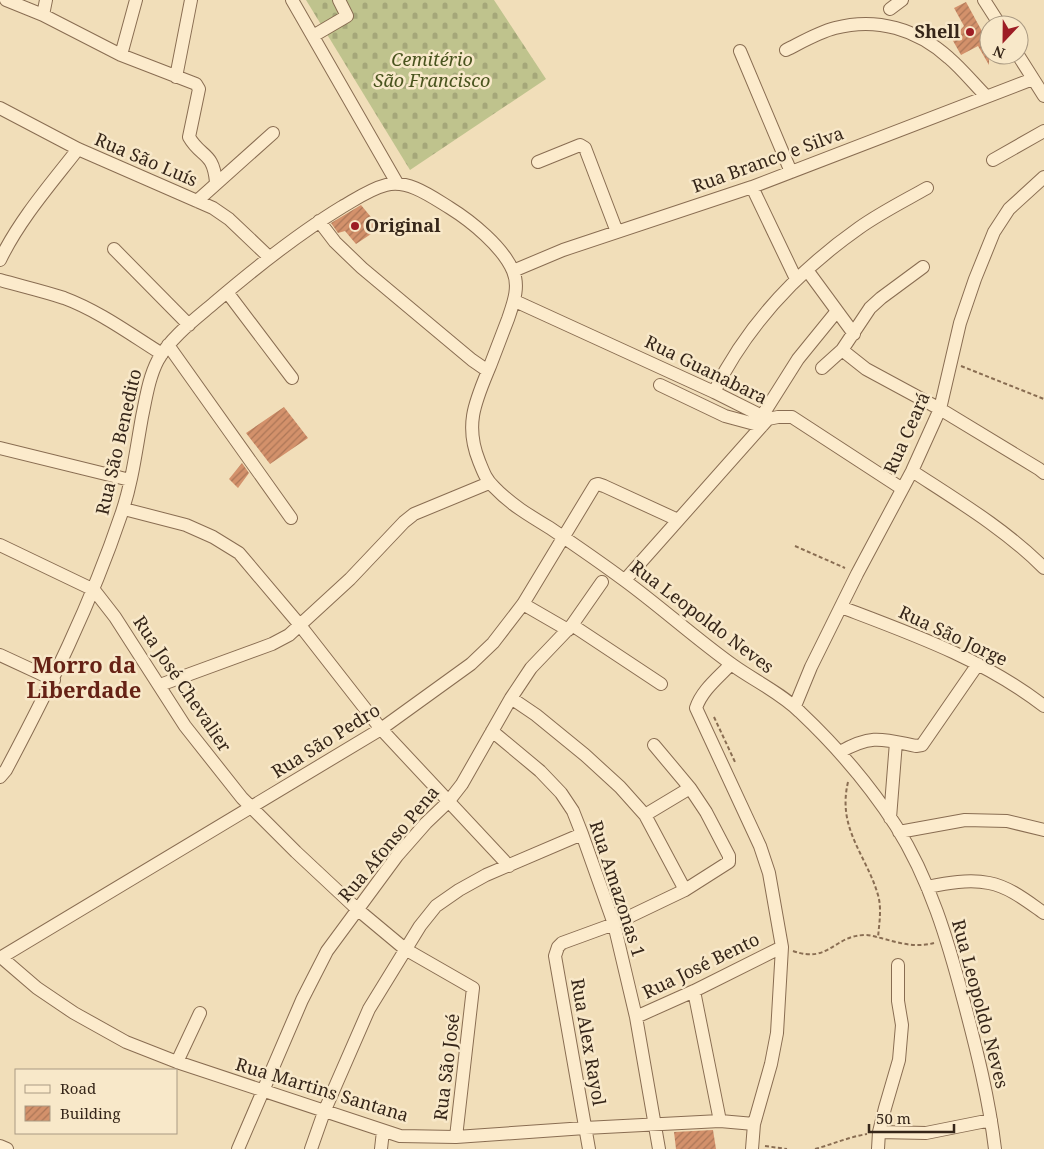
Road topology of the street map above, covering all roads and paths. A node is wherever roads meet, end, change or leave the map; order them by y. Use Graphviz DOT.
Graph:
graph roads {
  1 [pos="6,0"];
  2 [pos="46,0"];
  3 [pos="136,0"];
  4 [pos="191,0"];
  5 [pos="292,0"];
  6 [pos="339,0"];
  7 [pos="902,0"];
  8 [pos="984,0"];
  9 [pos="890,9"];
  10 [pos="43,15"];
  11 [pos="994,15"];
  12 [pos="313,36"];
  13 [pos="786,50"];
  14 [pos="740,51"];
  15 [pos="121,55"];
  16 [pos="1024,65"];
  17 [pos="176,77"];
  18 [pos="1033,79"];
  19 [pos="986,96"];
  20 [pos="1044,96"];
  21 [pos="0,108"];
  22 [pos="1044,131"];
  23 [pos="273,132"];
  24 [pos="78,150"];
  25 [pos="993,160"];
  26 [pos="538,162"];
  27 [pos="791,172"];
  28 [pos="1044,177"];
  29 [pos="216,182"];
  30 [pos="397,183"];
  31 [pos="752,187"];
  32 [pos="927,188"];
  33 [pos="196,201"];
  34 [pos="319,221"];
  35 [pos="617,232"];
  36 [pos="114,249"];
  37 [pos="269,257"];
  38 [pos="0,260"];
  39 [pos="923,267"];
  40 [pos="808,270"];
  41 [pos="513,271"];
  42 [pos="796,279"];
  43 [pos="0,280"];
  44 [pos="227,292"];
  45 [pos="514,301"];
  46 [pos="837,310"];
  47 [pos="189,325"];
  48 [pos="854,334"];
  49 [pos="165,350"];
  50 [pos="842,350"];
  51 [pos="951,363"];
  52 [pos="822,368"];
  53 [pos="488,371"];
  54 [pos="292,378"];
  55 [pos="660,385"];
  56 [pos="714,392"];
  57 [pos="1044,399"];
  58 [pos="940,409"];
  59 [pos="764,421"];
  60 [pos="0,448"];
  61 [pos="1042,468"];
  62 [pos="912,471"];
  63 [pos="130,480"];
  64 [pos="489,483"];
  65 [pos="902,488"];
  66 [pos="124,510"];
  67 [pos="291,518"];
  68 [pos="678,520"];
  69 [pos="562,537"];
  70 [pos="0,546"];
  71 [pos="795,546"];
  72 [pos="1044,568"];
  73 [pos="857,574"];
  74 [pos="625,580"];
  75 [pos="602,582"];
  76 [pos="94,590"];
  77 [pos="523,604"];
  78 [pos="841,607"];
  79 [pos="299,624"];
  80 [pos="570,628"];
  81 [pos="0,655"];
  82 [pos="732,664"];
  83 [pos="978,664"];
  84 [pos="54,680"];
  85 [pos="661,684"];
  86 [pos="160,685"];
  87 [pos="511,698"];
  88 [pos="794,706"];
  89 [pos="1044,706"];
  90 [pos="381,728"];
  91 [pos="492,730"];
  92 [pos="896,742"];
  93 [pos="654,745"];
  94 [pos="840,752"];
  95 [pos="855,770"];
  96 [pos="2,771"];
  97 [pos="690,788"];
  98 [pos="448,802"];
  99 [pos="252,807"];
  100 [pos="645,815"];
  101 [pos="890,818"];
  102 [pos="1044,830"];
  103 [pos="899,832"];
  104 [pos="582,834"];
  105 [pos="508,866"];
  106 [pos="927,887"];
  107 [pos="685,890"];
  108 [pos="357,909"];
  109 [pos="1044,913"];
  110 [pos="614,924"];
  111 [pos="878,938"];
  112 [pos="947,939"];
  113 [pos="782,946"];
  114 [pos="405,949"];
  115 [pos="1,958"];
  116 [pos="898,965"];
  117 [pos="694,991"];
  118 [pos="473,1001"];
  119 [pos="200,1013"];
  120 [pos="636,1017"];
  121 [pos="177,1062"];
  122 [pos="263,1091"];
  123 [pos="324,1112"];
  124 [pos="991,1120"];
  125 [pos="720,1121"];
  126 [pos="655,1124"];
  127 [pos="585,1128"];
  128 [pos="383,1132"];
  129 [pos="879,1132"];
  130 [pos="751,1140"];
  131 [pos="450,1141"];
  132 [pos="0,1146"];
  133 [pos="6,1149"];
  134 [pos="238,1149"];
  135 [pos="312,1149"];
  136 [pos="381,1149"];
  137 [pos="589,1149"];
  138 [pos="659,1149"];
  139 [pos="787,1149"];
  140 [pos="815,1149"];
  141 [pos="878,1149"];
  142 [pos="995,1149"];
  1 -- 10 [label="street"];
  2 -- 10 [label="street"];
  3 -- 15 [label="street"];
  4 -- 17 [label="street"];
  5 -- 12 [label="street"];
  6 -- 12 [label="street"];
  7 -- 9 [label="street"];
  8 -- 11 [label="street"];
  10 -- 15 [label="street"];
  12 -- 30 [label="street"];
  13 -- 19 [label="street"];
  14 -- 27 [label="street"];
  15 -- 17 [label="street"];
  16 -- 18 [label="street"];
  17 -- 29 [label="street"];
  18 -- 19 [label="street, Rua Branco e Silva"];
  18 -- 20 [label="street"];
  19 -- 27 [label="street, Rua Branco e Silva"];
  21 -- 24 [label="street, Rua São Luís"];
  22 -- 25 [label="street"];
  23 -- 29 [label="street"];
  24 -- 33 [label="street, Rua São Luís"];
  24 -- 38 [label="street"];
  26 -- 35 [label="street"];
  27 -- 31 [label="street, Rua Branco e Silva"];
  28 -- 51 [label="street, Rua Ceará"];
  29 -- 33 [label="street"];
  30 -- 34 [label="street, Rua São Benedito"];
  30 -- 41 [label="street"];
  31 -- 35 [label="street, Rua Branco e Silva"];
  31 -- 42 [label="street"];
  32 -- 40 [label="street"];
  33 -- 37 [label="street, Rua São Luís"];
  34 -- 37 [label="street, Rua São Benedito"];
  34 -- 53 [label="street"];
  35 -- 41 [label="street, Rua Branco e Silva"];
  36 -- 47 [label="street"];
  37 -- 44 [label="street, Rua São Benedito"];
  39 -- 48 [label="street"];
  40 -- 42 [label="street"];
  40 -- 46 [label="street"];
  41 -- 45 [label="street, Rua Leopoldo Neves"];
  42 -- 56 [label="street"];
  43 -- 49 [label="street"];
  44 -- 47 [label="street, Rua São Benedito"];
  44 -- 54 [label="street"];
  45 -- 53 [label="street, Rua Leopoldo Neves"];
  45 -- 56 [label="street, Rua Guanabara"];
  46 -- 48 [label="street"];
  46 -- 59 [label="street"];
  47 -- 49 [label="street, Rua São Benedito"];
  48 -- 50 [label="street"];
  49 -- 63 [label="street, Rua São Benedito"];
  49 -- 67 [label="street"];
  50 -- 52 [label="street"];
  50 -- 58 [label="street"];
  51 -- 57 [label="path"];
  51 -- 58 [label="street, Rua Ceará"];
  53 -- 64 [label="street, Rua Leopoldo Neves"];
  55 -- 59 [label="street"];
  56 -- 59 [label="street, Rua Guanabara"];
  58 -- 61 [label="street"];
  58 -- 62 [label="street, Rua Ceará"];
  59 -- 65 [label="street, Rua Guanabara"];
  59 -- 68 [label="street"];
  60 -- 63 [label="street"];
  62 -- 65 [label="street, Rua Ceará"];
  62 -- 72 [label="street"];
  63 -- 66 [label="street, Rua São Benedito"];
  64 -- 69 [label="street, Rua Leopoldo Neves"];
  64 -- 79 [label="street"];
  65 -- 73 [label="street, Rua Ceará"];
  66 -- 76 [label="street, Rua São Benedito"];
  66 -- 79 [label="street"];
  68 -- 69 [label="street, Rua São Pedro"];
  68 -- 74 [label="street"];
  69 -- 74 [label="street, Rua Leopoldo Neves"];
  69 -- 77 [label="street, Rua São Pedro"];
  70 -- 76 [label="street, Rua José Chevalier"];
  71 -- 73 [label="path"];
  73 -- 78 [label="street, Rua Ceará"];
  74 -- 82 [label="street, Rua Leopoldo Neves"];
  75 -- 80 [label="street, Rua Afonso Pena"];
  76 -- 84 [label="street, Rua São Benedito"];
  76 -- 86 [label="street, Rua José Chevalier"];
  77 -- 80 [label="street"];
  77 -- 90 [label="street, Rua São Pedro"];
  78 -- 83 [label="street, Rua São Jorge"];
  78 -- 88 [label="street, Rua Ceará"];
  79 -- 86 [label="street"];
  79 -- 90 [label="street"];
  80 -- 85 [label="street"];
  80 -- 87 [label="street, Rua Afonso Pena"];
  81 -- 84 [label="street"];
  82 -- 88 [label="street, Rua Leopoldo Neves"];
  82 -- 113 [label="street"];
  83 -- 89 [label="street, Rua São Jorge"];
  83 -- 92 [label="street"];
  84 -- 96 [label="street, Rua São Benedito"];
  86 -- 99 [label="street, Rua José Chevalier"];
  87 -- 91 [label="street, Rua Afonso Pena"];
  87 -- 100 [label="street"];
  88 -- 94 [label="street, Rua Leopoldo Neves"];
  90 -- 98 [label="street"];
  90 -- 99 [label="street, Rua São Pedro"];
  91 -- 98 [label="street, Rua Afonso Pena"];
  91 -- 104 [label="street, Rua Amazonas 1"];
  92 -- 94 [label="street"];
  92 -- 101 [label="street"];
  93 -- 97 [label="street"];
  94 -- 95 [label="street, Rua Leopoldo Neves"];
  95 -- 101 [label="street, Rua Leopoldo Neves"];
  95 -- 111 [label="path"];
  97 -- 100 [label="street"];
  97 -- 107 [label="street"];
  98 -- 105 [label="street"];
  98 -- 108 [label="street, Rua Afonso Pena"];
  99 -- 108 [label="street, Rua José Chevalier"];
  99 -- 115 [label="street, Rua São Pedro"];
  100 -- 107 [label="street"];
  101 -- 103 [label="street, Rua Leopoldo Neves"];
  102 -- 103 [label="street"];
  103 -- 106 [label="street, Rua Leopoldo Neves"];
  104 -- 105 [label="street"];
  104 -- 110 [label="street, Rua Amazonas 1"];
  105 -- 114 [label="street"];
  106 -- 109 [label="street"];
  106 -- 112 [label="street, Rua Leopoldo Neves"];
  107 -- 110 [label="street"];
  108 -- 114 [label="street, Rua José Chevalier"];
  108 -- 122 [label="street, Rua Afonso Pena"];
  110 -- 120 [label="street, Rua Amazonas 1"];
  110 -- 127 [label="street, Rua Alex Rayol"];
  111 -- 112 [label="path"];
  111 -- 113 [label="path"];
  112 -- 124 [label="street, Rua Leopoldo Neves"];
  113 -- 117 [label="street, Rua José Bento"];
  113 -- 130 [label="street"];
  114 -- 118 [label="street, Rua José Chevalier"];
  114 -- 123 [label="street"];
  115 -- 121 [label="street, Rua Martins Santana"];
  116 -- 129 [label="street"];
  117 -- 120 [label="street, Rua José Bento"];
  117 -- 125 [label="street"];
  118 -- 131 [label="street, Rua São José"];
  119 -- 121 [label="street"];
  120 -- 126 [label="street, Rua Amazonas 1"];
  121 -- 122 [label="street, Rua Martins Santana"];
  122 -- 123 [label="street, Rua Martins Santana"];
  122 -- 134 [label="street, Rua Afonso Pena"];
  123 -- 128 [label="street, Rua Martins Santana"];
  123 -- 135 [label="street"];
  124 -- 129 [label="street"];
  124 -- 142 [label="street, Rua Leopoldo Neves"];
  125 -- 126 [label="street, Rua Martins Santana"];
  125 -- 130 [label="street, Rua Martins Santana"];
  126 -- 127 [label="street, Rua Martins Santana"];
  126 -- 138 [label="street, Rua Amazonas 1"];
  127 -- 131 [label="street, Rua Martins Santana"];
  127 -- 137 [label="street, Rua Alex Rayol"];
  128 -- 131 [label="street, Rua Martins Santana"];
  128 -- 136 [label="street"];
  129 -- 140 [label="path"];
  129 -- 141 [label="street"];
  130 -- 139 [label="path"];
  132 -- 133 [label="street"];
}
